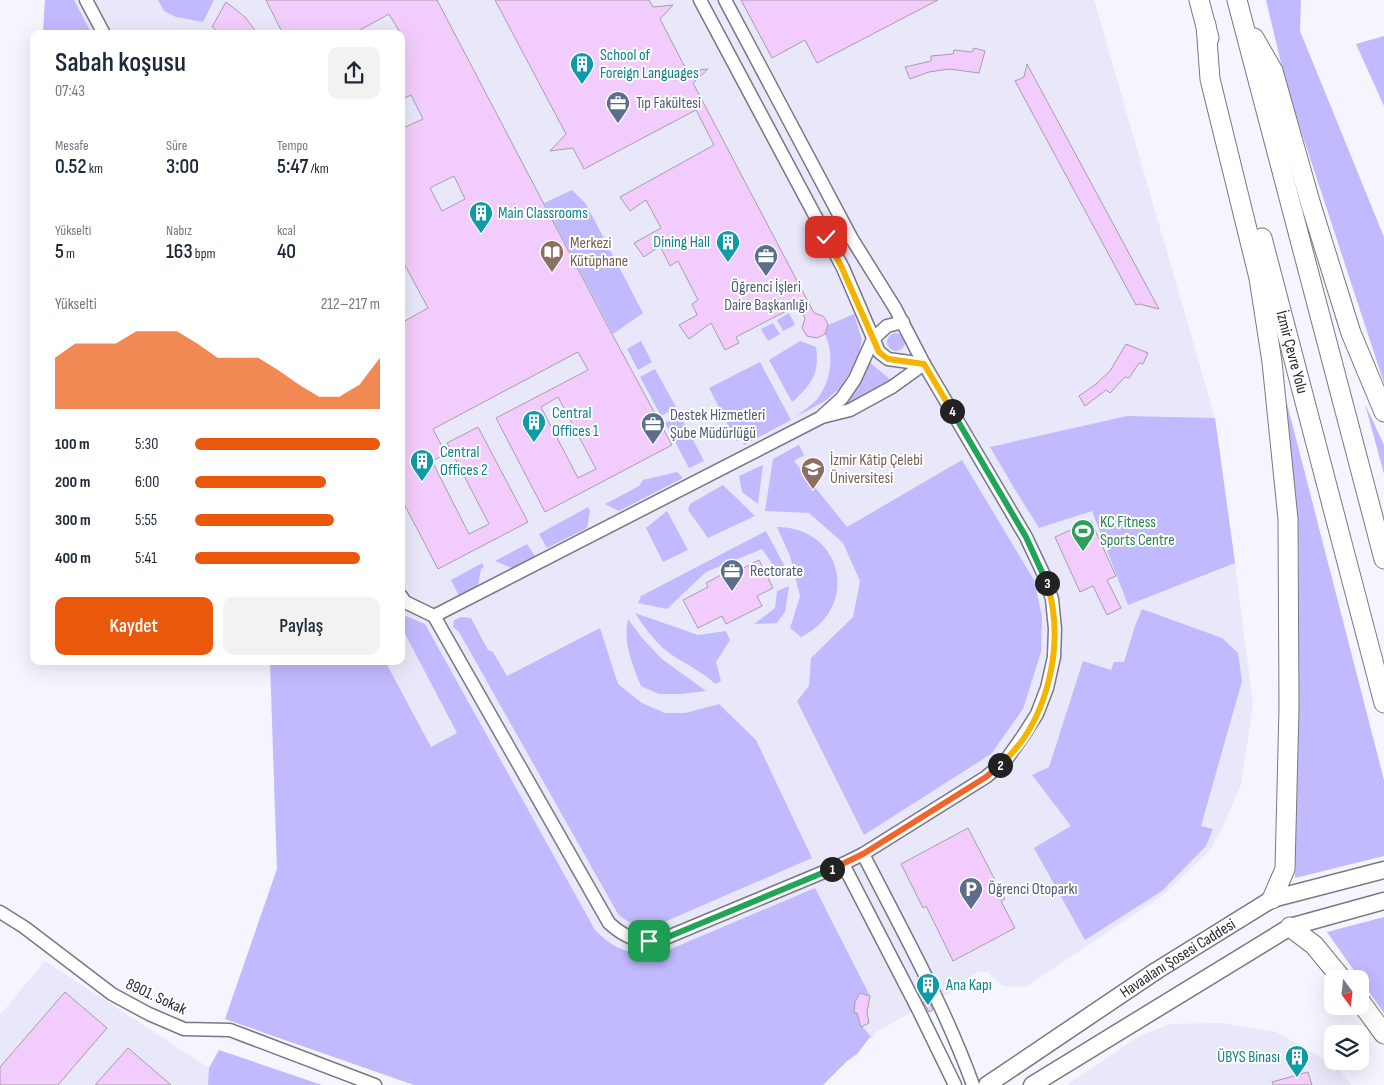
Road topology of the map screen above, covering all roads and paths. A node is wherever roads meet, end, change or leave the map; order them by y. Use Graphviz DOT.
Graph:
graph roads {
  1 [pos="86,0"];
  2 [pos="700,0"];
  3 [pos="725,0"];
  4 [pos="1199,0"];
  5 [pos="1239,7"];
  6 [pos="1206,25"];
  7 [pos="102,30"];
  8 [pos="903,322"];
  9 [pos="873,339"];
  10 [pos="924,364"];
  11 [pos="1384,412"];
  12 [pos="820,418"];
  13 [pos="1384,559"];
  14 [pos="405,602"];
  15 [pos="434,616"];
  16 [pos="1384,703"];
  17 [pos="863,854"];
  18 [pos="843,864"];
  19 [pos="1384,870"];
  20 [pos="1272,899"];
  21 [pos="1384,901"];
  22 [pos="0,912"];
  23 [pos="1290,927"];
  24 [pos="1335,970"];
  25 [pos="1369,1013"];
  26 [pos="1384,1034"];
  27 [pos="375,1085"];
  28 [pos="954,1085"];
  29 [pos="974,1085"];
  30 [pos="987,1085"];
  31 [pos="1032,1085"];
  1 -- 7 [label="street"];
  2 -- 9 [label="street"];
  3 -- 8 [label="street"];
  4 -- 6 [label="highway, İzmir Çevre Yolu"];
  5 -- 11 [label="highway"];
  5 -- 13 [label="highway"];
  6 -- 16 [label="highway, İzmir Çevre Yolu"];
  6 -- 20 [label="highway"];
  8 -- 9 [label="street"];
  8 -- 10 [label="street"];
  9 -- 10 [label="street"];
  9 -- 12 [label="street"];
  10 -- 12 [label="street"];
  10 -- 17 [label="street"];
  12 -- 15 [label="street"];
  14 -- 15 [label="street"];
  15 -- 18 [label="street"];
  17 -- 18 [label="street"];
  17 -- 29 [label="street"];
  18 -- 28 [label="street"];
  19 -- 20 [label="main road, Havaalanı Şosesi Caddesi"];
  20 -- 30 [label="main road, Havaalanı Şosesi Caddesi"];
  21 -- 23 [label="main road, Havaalanı Şosesi Caddesi"];
  22 -- 27 [label="street, 8901. Sokak"];
  23 -- 24 [label="highway"];
  23 -- 31 [label="main road, Havaalanı Şosesi Caddesi"];
  25 -- 26 [label="highway"];
}
